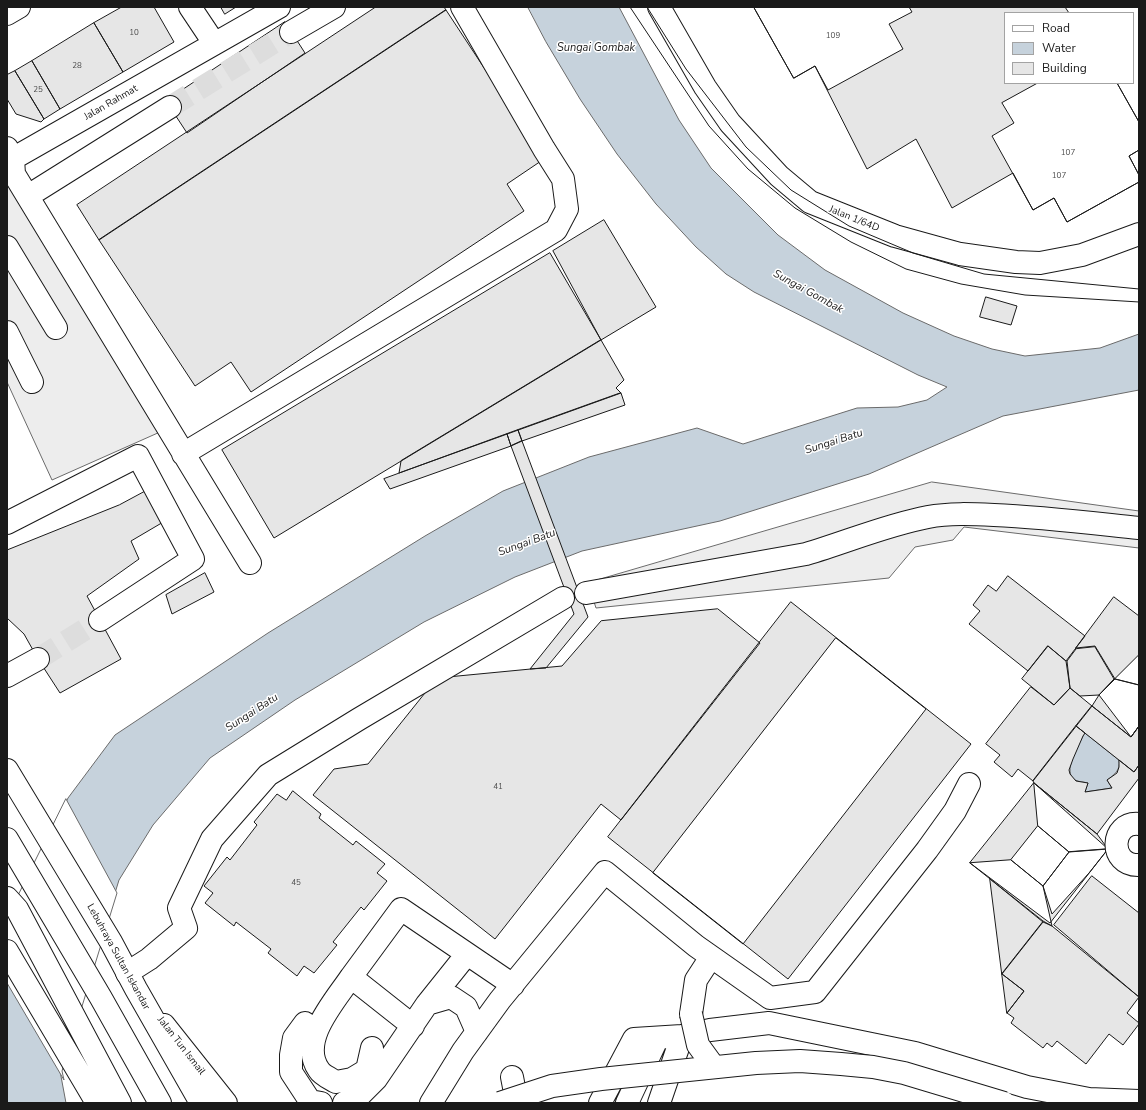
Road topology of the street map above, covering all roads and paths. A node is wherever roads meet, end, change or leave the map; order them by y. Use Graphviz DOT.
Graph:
graph roads {
  1 [pos="19,7"];
  2 [pos="190,7"];
  3 [pos="279,7"];
  4 [pos="334,7"];
  5 [pos="462,7"];
  6 [pos="659,7"];
  7 [pos="7,14"];
  8 [pos="291,32"];
  9 [pos="214,43"];
  10 [pos="170,107"];
  11 [pos="9,156"];
  12 [pos="28,196"];
  13 [pos="1139,234"];
  14 [pos="7,247"];
  15 [pos="56,328"];
  16 [pos="7,332"];
  17 [pos="32,382"];
  18 [pos="183,454"];
  19 [pos="7,523"];
  20 [pos="1139,528"];
  21 [pos="250,563"];
  22 [pos="586,593"];
  23 [pos="563,598"];
  24 [pos="100,620"];
  25 [pos="38,659"];
  26 [pos="7,676"];
  27 [pos="7,770"];
  28 [pos="968,784"];
  29 [pos="1138,822"];
  30 [pos="10,845"];
  31 [pos="1139,865"];
  32 [pos="10,900"];
  33 [pos="7,950"];
  34 [pos="467,954"];
  35 [pos="711,957"];
  36 [pos="351,977"];
  37 [pos="132,981"];
  38 [pos="512,985"];
  39 [pos="427,1004"];
  40 [pos="305,1023"];
  41 [pos="413,1026"];
  42 [pos="477,1032"];
  43 [pos="682,1036"];
  44 [pos="657,1039"];
  45 [pos="372,1048"];
  46 [pos="456,1055"];
  47 [pos="714,1067"];
  48 [pos="512,1077"];
  49 [pos="95,1100"];
  50 [pos="201,1101"];
  51 [pos="1139,1101"];
  52 [pos="120,1103"];
  53 [pos="160,1103"];
  54 [pos="226,1103"];
  55 [pos="321,1103"];
  56 [pos="344,1103"];
  57 [pos="420,1103"];
  58 [pos="431,1103"];
  59 [pos="500,1103"];
  60 [pos="517,1103"];
  61 [pos="600,1103"];
  62 [pos="627,1103"];
  63 [pos="660,1103"];
  64 [pos="1004,1103"];
  1 -- 7 [label="main road"];
  2 -- 9 [label="main road"];
  3 -- 9 [label="main road, Jalan Rahmat"];
  4 -- 8 [label="main road"];
  5 -- 18 [label="main road"];
  6 -- 13 [label="main road, Jalan 1/64D"];
  9 -- 11 [label="main road, Jalan Rahmat"];
  10 -- 12 [label="main road"];
  11 -- 12 [label="main road"];
  12 -- 18 [label="main road"];
  14 -- 15 [label="main road"];
  16 -- 17 [label="main road"];
  18 -- 21 [label="main road"];
  19 -- 24 [label="main road"];
  20 -- 22 [label="main road"];
  23 -- 37 [label="main road"];
  25 -- 26 [label="main road"];
  27 -- 37 [label="main road, Lebuhraya Sultan Iskandar"];
  28 -- 35 [label="main road"];
  29 -- 31 [label="main road"];
  30 -- 53 [label="main road"];
  32 -- 52 [label="main road"];
  33 -- 49 [label="main road"];
  34 -- 36 [label="main road"];
  34 -- 38 [label="main road"];
  34 -- 39 [label="main road"];
  35 -- 38 [label="main road"];
  35 -- 47 [label="main road, bridge"];
  36 -- 41 [label="main road"];
  36 -- 45 [label="main road"];
  37 -- 50 [label="main road, Lebuhraya Sultan Iskandar"];
  37 -- 54 [label="main road, Jalan Tun Ismail"];
  38 -- 42 [label="main road"];
  39 -- 41 [label="main road"];
  39 -- 42 [label="main road"];
  40 -- 55 [label="main road"];
  41 -- 56 [label="main road"];
  42 -- 46 [label="main road"];
  43 -- 44 [label="main road"];
  43 -- 51 [label="main road"];
  43 -- 63 [label="main road"];
  44 -- 61 [label="main road"];
  44 -- 62 [label="main road"];
  46 -- 57 [label="main road"];
  46 -- 58 [label="main road"];
  47 -- 59 [label="main road, bridge"];
  47 -- 64 [label="main road, bridge"];
  48 -- 60 [label="main road"];
}
